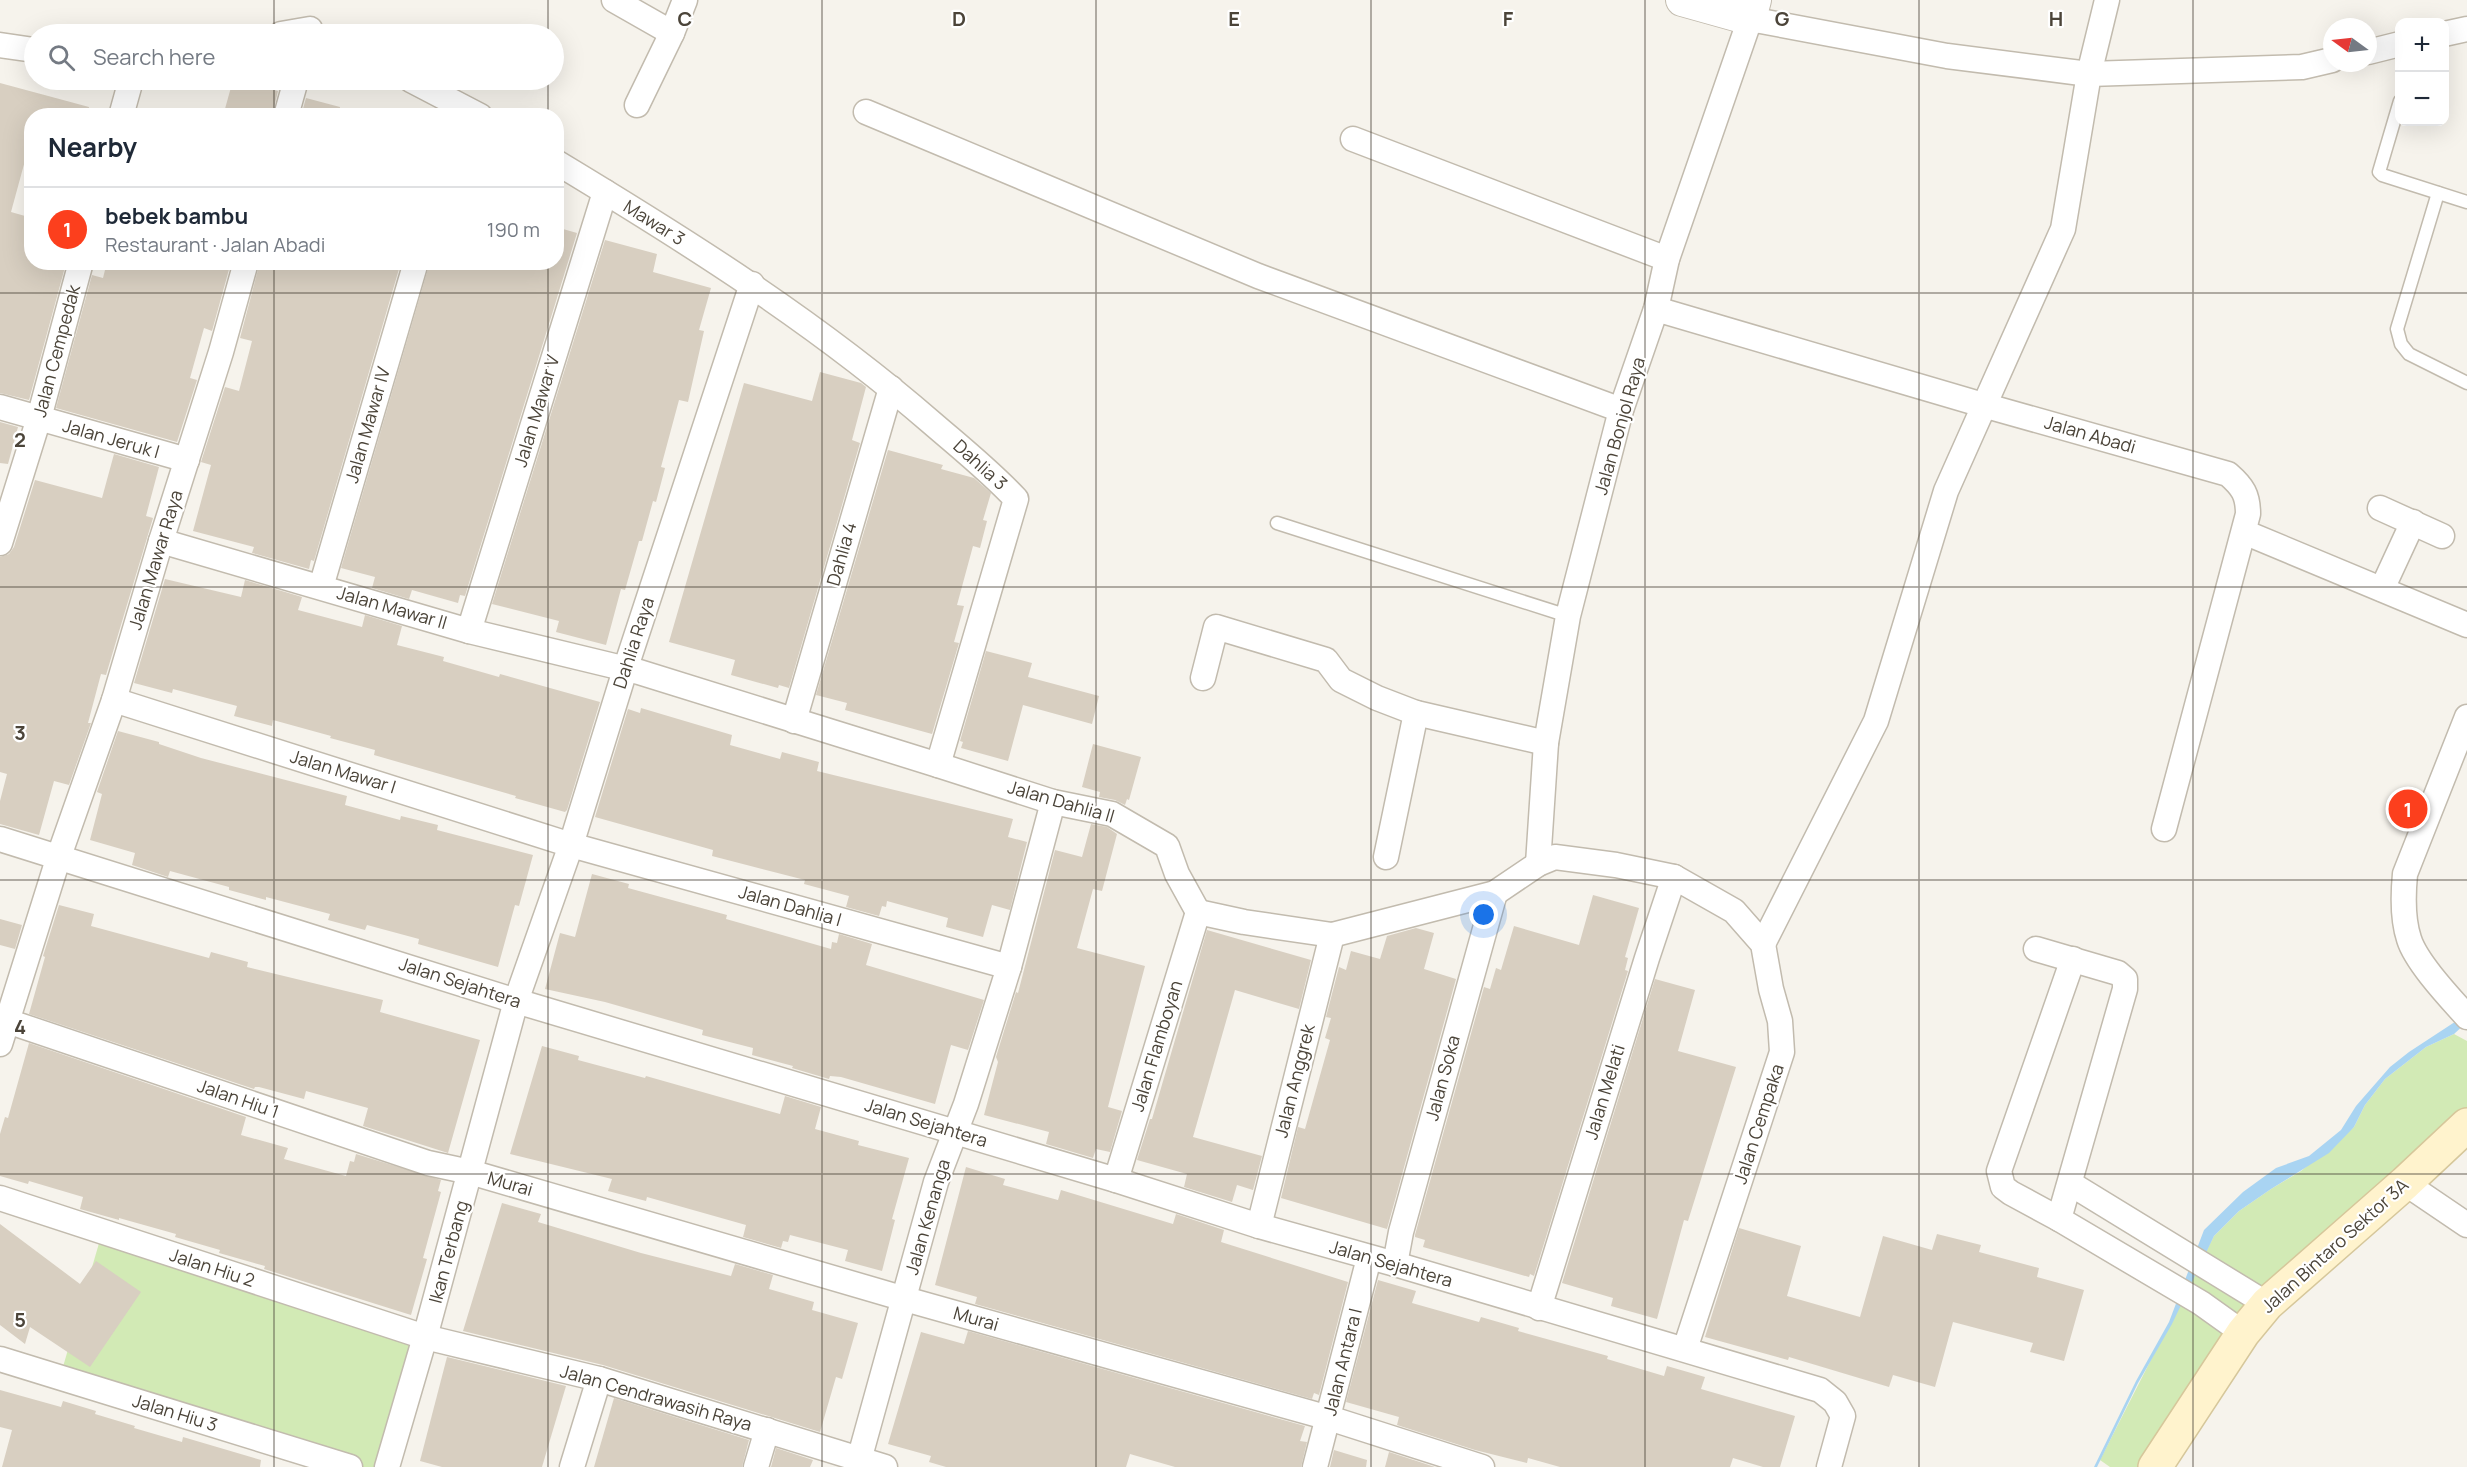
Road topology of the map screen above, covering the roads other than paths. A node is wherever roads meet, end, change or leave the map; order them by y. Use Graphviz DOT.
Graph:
graph roads {
  1 [pos="614,0"];
  2 [pos="685,0"];
  3 [pos="1682,0"];
  4 [pos="2107,0"];
  5 [pos="1753,10"];
  6 [pos="2467,29"];
  7 [pos="672,33"];
  8 [pos="2449,33"];
  9 [pos="0,45"];
  10 [pos="2395,45"];
  11 [pos="24,49"];
  12 [pos="2377,49"];
  13 [pos="2323,62"];
  14 [pos="2089,74"];
  15 [pos="128,90"];
  16 [pos="293,90"];
  17 [pos="428,90"];
  18 [pos="637,105"];
  19 [pos="123,108"];
  20 [pos="288,108"];
  21 [pos="460,108"];
  22 [pos="866,112"];
  23 [pos="2395,117"];
  24 [pos="1353,139"];
  25 [pos="564,167"];
  26 [pos="605,192"];
  27 [pos="2438,192"];
  28 [pos="2467,202"];
  29 [pos="1667,259"];
  30 [pos="79,270"];
  31 [pos="244,270"];
  32 [pos="414,270"];
  33 [pos="752,284"];
  34 [pos="1656,309"];
  35 [pos="2467,383"];
  36 [pos="891,388"];
  37 [pos="1983,405"];
  38 [pos="0,407"];
  39 [pos="1621,410"];
  40 [pos="39,418"];
  41 [pos="188,460"];
  42 [pos="2379,508"];
  43 [pos="2413,522"];
  44 [pos="1277,523"];
  45 [pos="2244,532"];
  46 [pos="2442,536"];
  47 [pos="161,541"];
  48 [pos="0,543"];
  49 [pos="321,587"];
  50 [pos="2382,589"];
  51 [pos="1568,616"];
  52 [pos="2467,625"];
  53 [pos="469,631"];
  54 [pos="625,670"];
  55 [pos="1203,678"];
  56 [pos="114,700"];
  57 [pos="1416,713"];
  58 [pos="2467,717"];
  59 [pos="794,721"];
  60 [pos="1546,743"];
  61 [pos="938,765"];
  62 [pos="1053,802"];
  63 [pos="2164,829"];
  64 [pos="0,839"];
  65 [pos="571,844"];
  66 [pos="59,856"];
  67 [pos="1386,857"];
  68 [pos="1538,864"];
  69 [pos="1674,877"];
  70 [pos="1495,893"];
  71 [pos="1198,912"];
  72 [pos="1332,935"];
  73 [pos="1763,944"];
  74 [pos="2036,949"];
  75 [pos="2073,959"];
  76 [pos="1009,967"];
  77 [pos="516,1001"];
  78 [pos="2463,1012"];
  79 [pos="7,1021"];
  80 [pos="0,1044"];
  81 [pos="2467,1125"];
  82 [pos="954,1131"];
  83 [pos="470,1173"];
  84 [pos="1116,1180"];
  85 [pos="2405,1183"];
  86 [pos="2071,1184"];
  87 [pos="0,1198"];
  88 [pos="2059,1219"];
  89 [pos="2467,1225"];
  90 [pos="1259,1226"];
  91 [pos="1369,1258"];
  92 [pos="1395,1264"];
  93 [pos="905,1299"];
  94 [pos="2267,1304"];
  95 [pos="1539,1308"];
  96 [pos="2243,1333"];
  97 [pos="425,1337"];
  98 [pos="1685,1349"];
  99 [pos="0,1359"];
  100 [pos="599,1379"];
  101 [pos="1329,1418"];
  102 [pos="767,1430"];
  103 [pos="859,1460"];
  104 [pos="350,1467"];
  105 [pos="387,1467"];
  106 [pos="572,1467"];
  107 [pos="756,1467"];
  108 [pos="885,1467"];
  109 [pos="1315,1467"];
  110 [pos="1482,1467"];
  111 [pos="1828,1467"];
  112 [pos="2155,1467"];
  1 -- 7 [label="street"];
  2 -- 7 [label="street"];
  3 -- 5 [label="street"];
  4 -- 14 [label="street"];
  5 -- 14 [label="street"];
  5 -- 29 [label="street, Jalan Bonjol Raya"];
  6 -- 8 [label="street"];
  7 -- 18 [label="street"];
  9 -- 11 [label="street"];
  10 -- 12 [label="street"];
  13 -- 14 [label="street"];
  14 -- 37 [label="street"];
  15 -- 19 [label="street"];
  16 -- 20 [label="street"];
  17 -- 21 [label="street"];
  22 -- 39 [label="street"];
  23 -- 27 [label="lane"];
  24 -- 29 [label="street"];
  25 -- 26 [label="street, Mawar 3"];
  26 -- 33 [label="street, Mawar 3"];
  26 -- 53 [label="street, Jalan Mawar V"];
  27 -- 28 [label="lane"];
  27 -- 35 [label="lane"];
  29 -- 34 [label="street, Jalan Bonjol Raya"];
  30 -- 40 [label="street, Jalan Cempedak"];
  31 -- 41 [label="street, Jalan Mawar Raya"];
  32 -- 49 [label="street, Jalan Mawar IV"];
  33 -- 36 [label="street, Dahlia 3"];
  33 -- 54 [label="street, Dahlia Raya"];
  34 -- 37 [label="street, Jalan Abadi"];
  34 -- 39 [label="street, Jalan Bonjol Raya"];
  36 -- 59 [label="street, Dahlia 4"];
  36 -- 61 [label="street, Dahlia 3"];
  37 -- 45 [label="street, Jalan Abadi"];
  37 -- 73 [label="street"];
  38 -- 40 [label="street, Jalan Jeruk I"];
  39 -- 51 [label="street, Jalan Bonjol Raya"];
  40 -- 41 [label="street, Jalan Jeruk I"];
  40 -- 48 [label="street, Jalan Cempedak"];
  41 -- 47 [label="street, Jalan Mawar Raya"];
  42 -- 43 [label="street"];
  43 -- 46 [label="street"];
  43 -- 50 [label="street"];
  44 -- 51 [label="lane"];
  45 -- 50 [label="street"];
  45 -- 63 [label="street, Jalan Abadi"];
  47 -- 49 [label="street, Jalan Mawar II"];
  47 -- 56 [label="street, Jalan Mawar Raya"];
  49 -- 53 [label="street, Jalan Mawar II"];
  50 -- 52 [label="street"];
  51 -- 60 [label="street, Jalan Bonjol Raya"];
  53 -- 54 [label="street, Jalan Mawar II"];
  54 -- 59 [label="street, Jalan Dahlia II"];
  54 -- 65 [label="street, Dahlia Raya"];
  55 -- 57 [label="street"];
  56 -- 65 [label="street, Jalan Mawar I"];
  56 -- 66 [label="street, Jalan Mawar Raya"];
  57 -- 60 [label="street"];
  57 -- 67 [label="street"];
  58 -- 78 [label="street"];
  59 -- 61 [label="street, Jalan Dahlia II"];
  60 -- 68 [label="street, Jalan Bonjol Raya"];
  61 -- 62 [label="street, Jalan Dahlia II"];
  62 -- 71 [label="street, Jalan Dahlia II"];
  62 -- 76 [label="street, Jalan Kenanga"];
  64 -- 66 [label="street, Jalan Sejahtera"];
  65 -- 76 [label="street, Jalan Dahlia I"];
  65 -- 77 [label="street, Dahlia Raya"];
  66 -- 77 [label="street, Jalan Sejahtera"];
  66 -- 79 [label="street, Jalan Mawar Raya"];
  68 -- 69 [label="street, Jalan Cempaka"];
  68 -- 70 [label="street, Jalan Cempaka"];
  69 -- 73 [label="street, Jalan Cempaka"];
  69 -- 95 [label="street, Jalan Melati"];
  70 -- 72 [label="street"];
  70 -- 92 [label="street, Jalan Soka"];
  71 -- 72 [label="street"];
  71 -- 84 [label="street, Jalan Flamboyan"];
  72 -- 90 [label="street, Jalan Anggrek"];
  73 -- 98 [label="street, Jalan Cempaka"];
  74 -- 75 [label="street"];
  75 -- 86 [label="street"];
  75 -- 88 [label="street"];
  76 -- 82 [label="street, Jalan Kenanga"];
  77 -- 82 [label="street, Jalan Sejahtera"];
  77 -- 83 [label="street, Ikan Terbang"];
  79 -- 80 [label="street, Jalan Mawar Raya"];
  79 -- 83 [label="street, Jalan Hiu 1"];
  81 -- 85 [label="main road, Jalan Bintaro Sektor 3A"];
  82 -- 84 [label="street, Jalan Sejahtera"];
  82 -- 93 [label="street, Jalan Kenanga"];
  83 -- 93 [label="street, Murai"];
  83 -- 97 [label="street, Ikan Terbang"];
  84 -- 90 [label="street, Jalan Sejahtera"];
  85 -- 89 [label="street"];
  85 -- 94 [label="main road, Jalan Bintaro Sektor 3A"];
  86 -- 88 [label="street"];
  86 -- 94 [label="street"];
  87 -- 97 [label="street, Jalan Hiu 2"];
  88 -- 96 [label="street"];
  90 -- 91 [label="street, Jalan Sejahtera"];
  91 -- 92 [label="street, Jalan Sejahtera"];
  91 -- 101 [label="street, Jalan Antara I"];
  92 -- 95 [label="street, Jalan Sejahtera"];
  93 -- 101 [label="street, Murai"];
  93 -- 103 [label="street, Jalan Kenanga"];
  94 -- 96 [label="main road, Jalan Bintaro Sektor 3A"];
  95 -- 98 [label="street, Jalan Sejahtera"];
  96 -- 112 [label="main road, Jalan Bintaro Sektor 3A"];
  97 -- 100 [label="street, Jalan Cendrawasih Raya"];
  97 -- 105 [label="street, Ikan Terbang"];
  98 -- 111 [label="street, Jalan Sejahtera"];
  99 -- 104 [label="street, Jalan Hiu 3"];
  100 -- 102 [label="street, Jalan Cendrawasih Raya"];
  100 -- 106 [label="street"];
  101 -- 109 [label="street, Jalan Antara I"];
  101 -- 110 [label="street, Murai"];
  102 -- 103 [label="street, Jalan Cendrawasih Raya"];
  102 -- 107 [label="street"];
  103 -- 108 [label="street, Jalan Cendrawasih Raya"];
}
